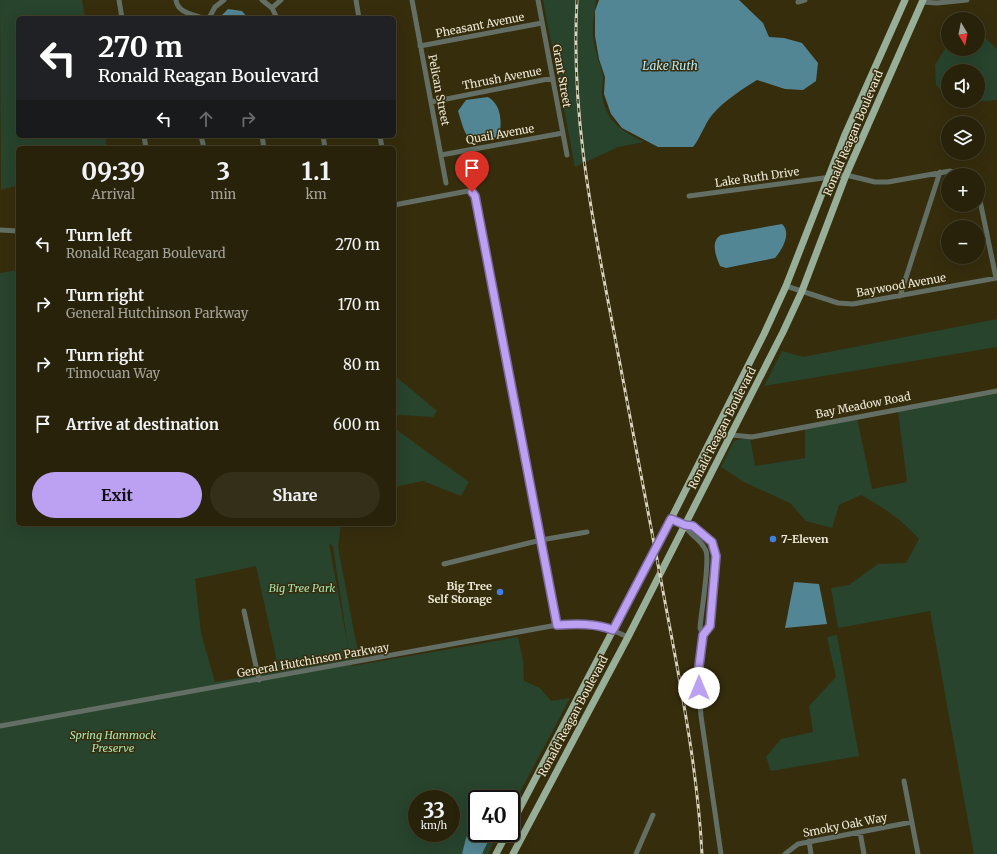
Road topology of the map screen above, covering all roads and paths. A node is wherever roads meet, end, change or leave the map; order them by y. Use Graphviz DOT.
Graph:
graph roads {
  1 [pos="119,0"];
  2 [pos="176,0"];
  3 [pos="224,0"];
  4 [pos="262,0"];
  5 [pos="281,0"];
  6 [pos="356,0"];
  7 [pos="412,0"];
  8 [pos="538,0"];
  9 [pos="805,0"];
  10 [pos="905,0"];
  11 [pos="967,0"];
  12 [pos="921,1"];
  13 [pos="798,2"];
  14 [pos="272,8"];
  15 [pos="122,16"];
  16 [pos="196,16"];
  17 [pos="210,16"];
  18 [pos="276,16"];
  19 [pos="359,16"];
  20 [pos="542,23"];
  21 [pos="420,46"];
  22 [pos="553,78"];
  23 [pos="431,102"];
  24 [pos="563,133"];
  25 [pos="441,155"];
  26 [pos="567,155"];
  27 [pos="940,172"];
  28 [pos="846,174"];
  29 [pos="828,178"];
  30 [pos="446,183"];
  31 [pos="689,196"];
  32 [pos="396,205"];
  33 [pos="983,212"];
  34 [pos="0,230"];
  35 [pos="16,231"];
  36 [pos="997,278"];
  37 [pos="786,286"];
  38 [pos="802,291"];
  39 [pos="900,296"];
  40 [pos="997,391"];
  41 [pos="732,435"];
  42 [pos="671,519"];
  43 [pos="685,525"];
  44 [pos="587,532"];
  45 [pos="541,540"];
  46 [pos="444,564"];
  47 [pos="244,612"];
  48 [pos="557,625"];
  49 [pos="613,630"];
  50 [pos="703,635"];
  51 [pos="628,637"];
  52 [pos="260,680"];
  53 [pos="0,726"];
  54 [pos="904,781"];
  55 [pos="520,808"];
  56 [pos="653,815"];
  57 [pos="912,822"];
  58 [pos="860,832"];
  59 [pos="809,841"];
  60 [pos="502,842"];
  61 [pos="496,854"];
  62 [pos="513,854"];
  63 [pos="636,854"];
  64 [pos="721,854"];
  65 [pos="785,854"];
  66 [pos="811,854"];
  67 [pos="864,854"];
  68 [pos="918,854"];
  1 -- 15 [label="street"];
  2 -- 16 [label="street"];
  3 -- 17 [label="street"];
  4 -- 14 [label="street"];
  5 -- 14 [label="street"];
  6 -- 19 [label="street"];
  7 -- 21 [label="street, Pelican Street"];
  8 -- 20 [label="street, Grant Street"];
  9 -- 13 [label="street"];
  10 -- 29 [label="main road, Ronald Reagan Boulevard"];
  11 -- 12 [label="street"];
  12 -- 28 [label="main road, Ronald Reagan Boulevard"];
  14 -- 18 [label="street"];
  20 -- 21 [label="street, Pheasant Avenue"];
  20 -- 22 [label="street, Grant Street"];
  21 -- 23 [label="street, Pelican Street"];
  22 -- 23 [label="street, Thrush Avenue"];
  22 -- 24 [label="street, Grant Street"];
  23 -- 25 [label="street, Pelican Street"];
  24 -- 25 [label="street, Quail Avenue"];
  24 -- 26 [label="street, Grant Street"];
  25 -- 30 [label="street, Pelican Street"];
  27 -- 28 [label="street"];
  27 -- 39 [label="street"];
  28 -- 29 [label="street, Lake Ruth Drive"];
  28 -- 38 [label="main road, Ronald Reagan Boulevard"];
  29 -- 31 [label="street, Lake Ruth Drive"];
  29 -- 37 [label="main road, Ronald Reagan Boulevard"];
  32 -- 45 [label="street"];
  33 -- 36 [label="street"];
  34 -- 35 [label="street"];
  36 -- 39 [label="street, Baywood Avenue"];
  37 -- 38 [label="street, Baywood Avenue"];
  37 -- 42 [label="main road, Ronald Reagan Boulevard"];
  38 -- 39 [label="street, Baywood Avenue"];
  38 -- 41 [label="main road, Ronald Reagan Boulevard"];
  40 -- 41 [label="street, Bay Meadow Road"];
  41 -- 43 [label="main road, Ronald Reagan Boulevard"];
  42 -- 43 [label="main road"];
  42 -- 49 [label="main road, Ronald Reagan Boulevard"];
  43 -- 50 [label="street"];
  43 -- 50 [label="street"];
  43 -- 51 [label="main road, Ronald Reagan Boulevard"];
  44 -- 45 [label="street"];
  45 -- 46 [label="street"];
  45 -- 48 [label="street"];
  47 -- 52 [label="street"];
  48 -- 49 [label="street, General Hutchinson Parkway"];
  48 -- 52 [label="street, General Hutchinson Parkway"];
  49 -- 51 [label="street, General Hutchinson Parkway"];
  49 -- 55 [label="main road, Ronald Reagan Boulevard"];
  50 -- 64 [label="street"];
  51 -- 62 [label="main road, Ronald Reagan Boulevard"];
  52 -- 53 [label="street, General Hutchinson Parkway"];
  54 -- 57 [label="street"];
  56 -- 63 [label="street"];
  57 -- 58 [label="street, Smoky Oak Way"];
  57 -- 68 [label="street"];
  58 -- 59 [label="street, Smoky Oak Way"];
  58 -- 67 [label="street"];
  59 -- 65 [label="street, Smoky Oak Way"];
  59 -- 66 [label="street"];
  60 -- 61 [label="main road"];
}
